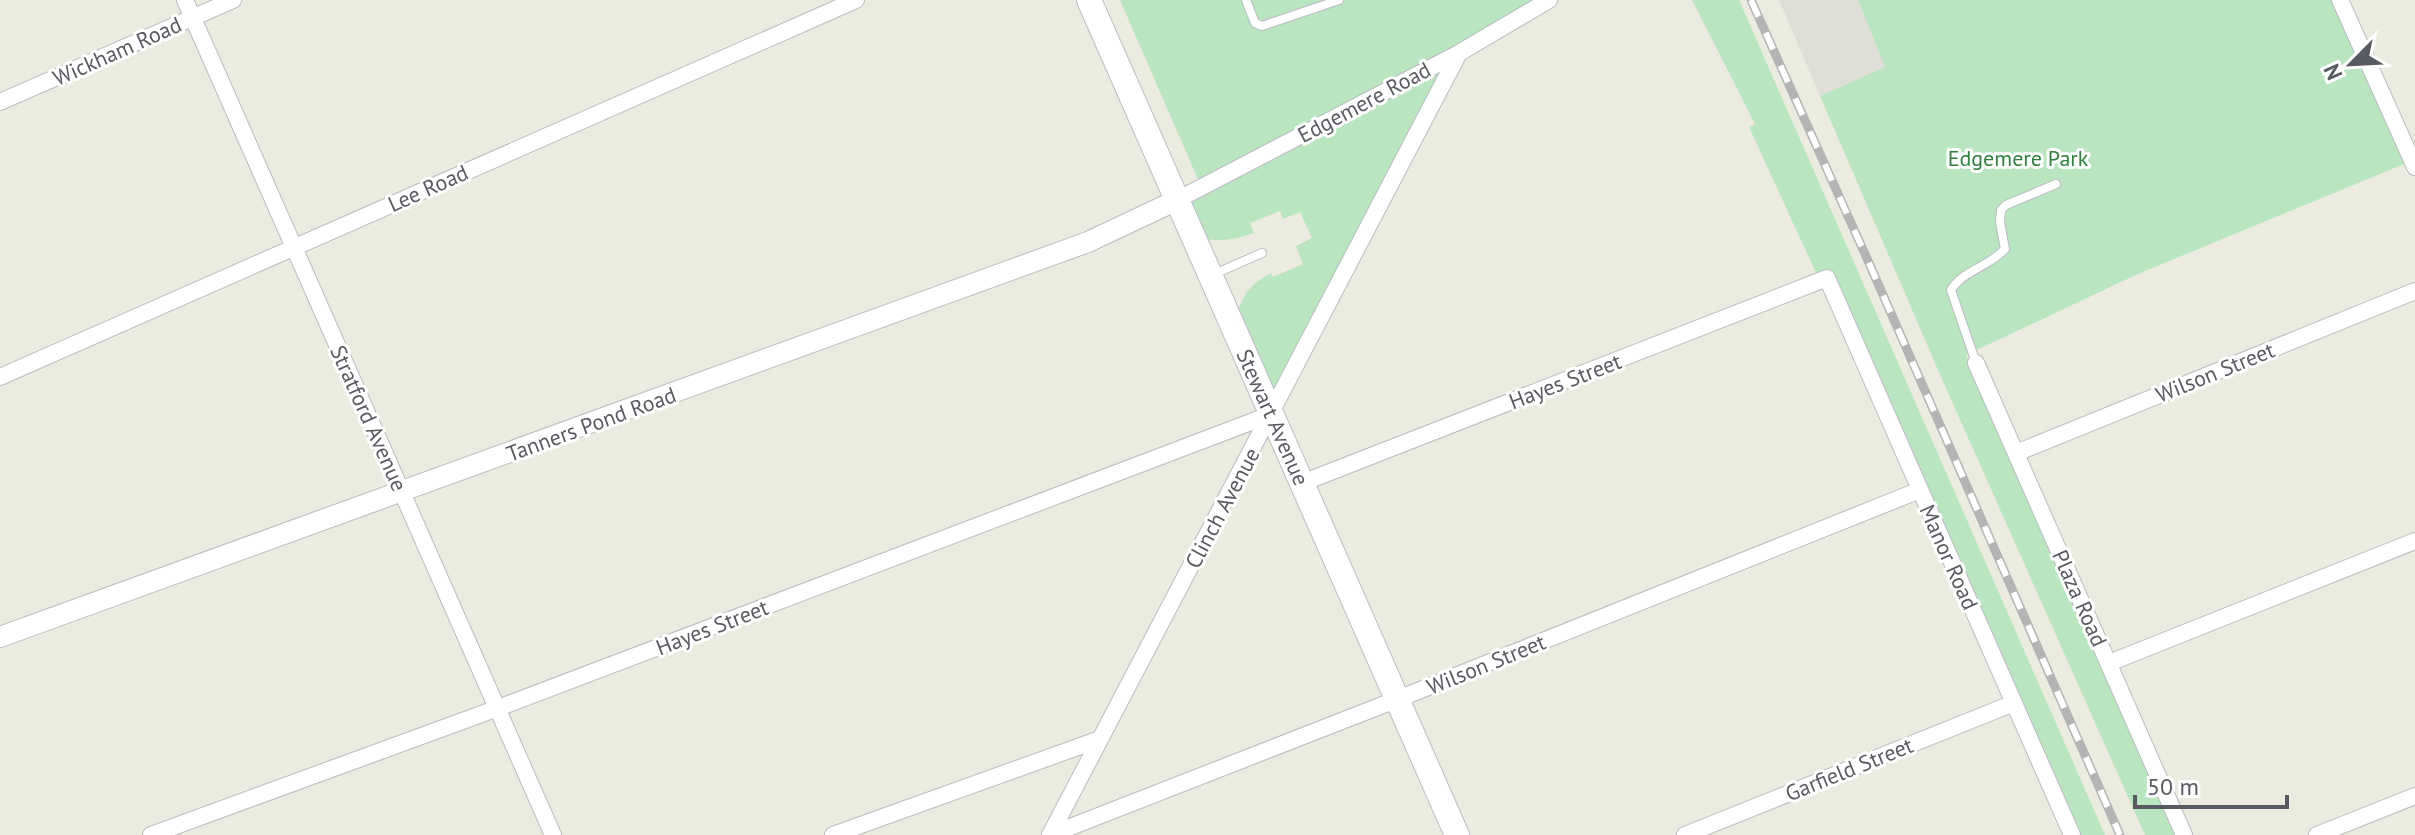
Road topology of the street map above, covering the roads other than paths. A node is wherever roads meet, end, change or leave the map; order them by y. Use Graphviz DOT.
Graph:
graph roads {
  1 [pos="185,0"];
  2 [pos="233,0"];
  3 [pos="856,0"];
  4 [pos="1089,0"];
  5 [pos="1246,0"];
  6 [pos="1339,0"];
  7 [pos="1549,0"];
  8 [pos="2340,0"];
  9 [pos="193,18"];
  10 [pos="1459,53"];
  11 [pos="0,102"];
  12 [pos="2415,167"];
  13 [pos="2056,184"];
  14 [pos="1177,200"];
  15 [pos="293,248"];
  16 [pos="1262,253"];
  17 [pos="1211,276"];
  18 [pos="1827,278"];
  19 [pos="2415,291"];
  20 [pos="1976,363"];
  21 [pos="0,377"];
  22 [pos="1272,414"];
  23 [pos="2016,453"];
  24 [pos="1302,483"];
  25 [pos="1920,490"];
  26 [pos="402,493"];
  27 [pos="2415,541"];
  28 [pos="0,637"];
  29 [pos="2109,663"];
  30 [pos="1398,699"];
  31 [pos="2014,703"];
  32 [pos="498,708"];
  33 [pos="1100,739"];
  34 [pos="2415,796"];
  35 [pos="151,835"];
  36 [pos="553,835"];
  37 [pos="833,835"];
  38 [pos="1050,835"];
  39 [pos="1457,835"];
  40 [pos="1685,835"];
  41 [pos="2072,835"];
  42 [pos="2184,835"];
  43 [pos="2317,835"];
  1 -- 9 [label="street, Stratford Avenue"];
  2 -- 9 [label="street, Wickham Road"];
  3 -- 15 [label="street, Lee Road"];
  4 -- 14 [label="main road, Stewart Avenue"];
  5 -- 6 [label="lane"];
  7 -- 10 [label="street, Edgemere Road"];
  8 -- 12 [label="street"];
  9 -- 11 [label="street, Wickham Road"];
  9 -- 15 [label="street, Stratford Avenue"];
  10 -- 14 [label="street, Edgemere Road"];
  10 -- 22 [label="street, Clinch Avenue"];
  13 -- 20 [label="lane"];
  14 -- 17 [label="main road, Stewart Avenue"];
  14 -- 26 [label="street, Tanners Pond Road"];
  15 -- 21 [label="street, Lee Road"];
  15 -- 26 [label="street, Stratford Avenue"];
  16 -- 17 [label="lane"];
  17 -- 22 [label="main road, Stewart Avenue"];
  18 -- 24 [label="street, Hayes Street"];
  18 -- 25 [label="street, Manor Road"];
  19 -- 23 [label="street, Wilson Street"];
  20 -- 23 [label="street, Plaza Road"];
  22 -- 24 [label="main road, Stewart Avenue"];
  22 -- 32 [label="street, Hayes Street"];
  22 -- 33 [label="street, Clinch Avenue"];
  23 -- 29 [label="street, Plaza Road"];
  24 -- 30 [label="main road, Stewart Avenue"];
  25 -- 30 [label="street, Wilson Street"];
  25 -- 31 [label="street, Manor Road"];
  26 -- 28 [label="street, Tanners Pond Road"];
  26 -- 32 [label="street, Stratford Avenue"];
  27 -- 29 [label="street"];
  29 -- 42 [label="street, Plaza Road"];
  30 -- 38 [label="street, Wilson Street"];
  30 -- 39 [label="main road, Stewart Avenue"];
  31 -- 40 [label="street, Garfield Street"];
  31 -- 41 [label="street, Manor Road"];
  32 -- 35 [label="street, Hayes Street"];
  32 -- 36 [label="street, Stratford Avenue"];
  33 -- 37 [label="street"];
  33 -- 38 [label="street, Clinch Avenue"];
  34 -- 43 [label="street"];
}
